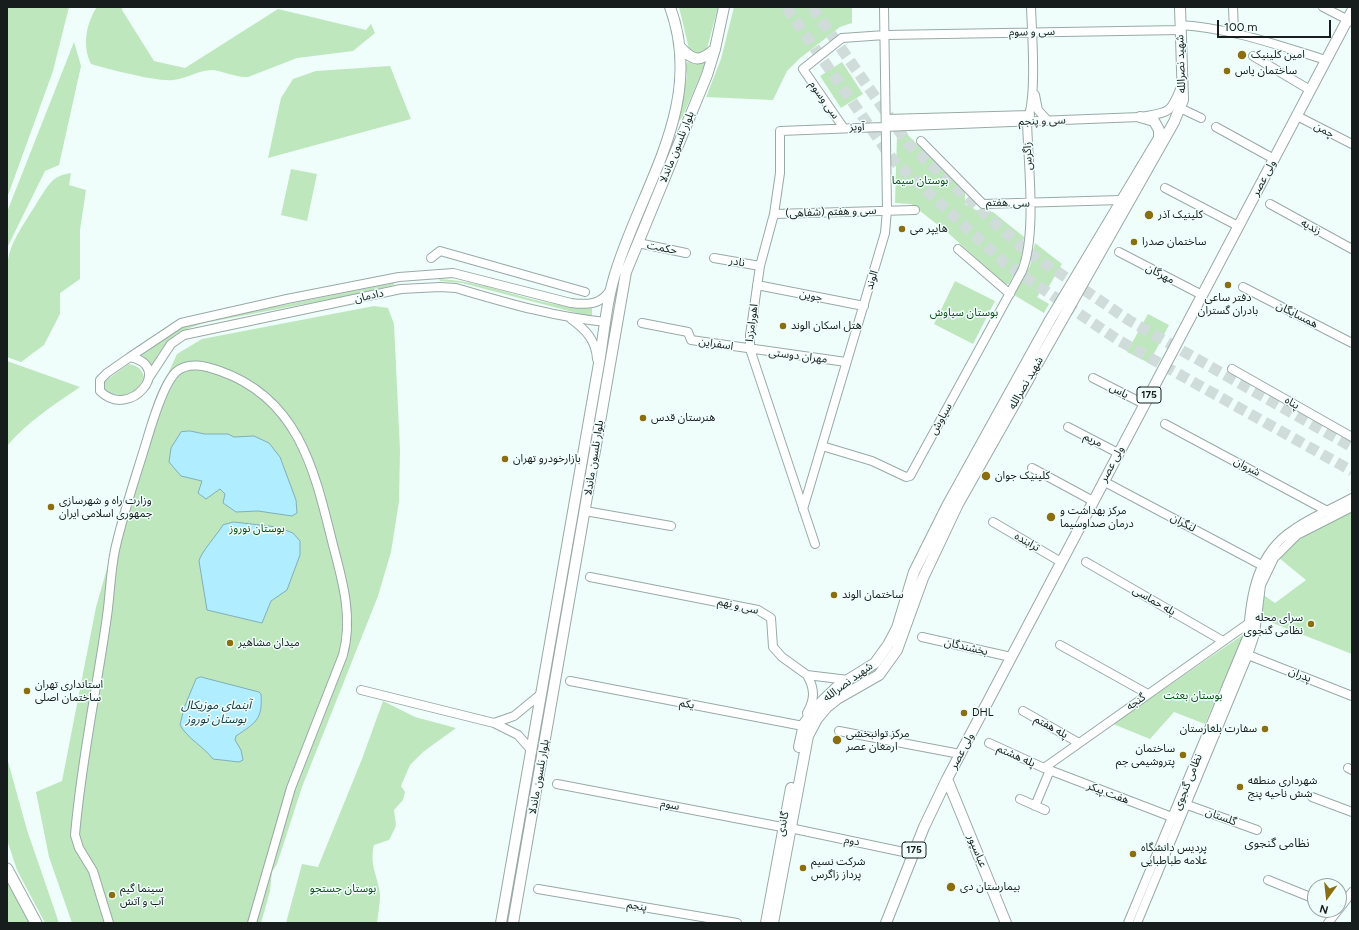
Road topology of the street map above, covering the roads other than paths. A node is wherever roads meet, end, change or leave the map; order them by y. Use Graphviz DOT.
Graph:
graph roads {
  1 [pos="670,7"];
  2 [pos="724,7"];
  3 [pos="884,7"];
  4 [pos="1031,7"];
  5 [pos="1180,7"];
  6 [pos="1233,7"];
  7 [pos="1323,7"];
  8 [pos="1351,17"];
  9 [pos="1180,28"];
  10 [pos="1032,32"];
  11 [pos="1234,32"];
  12 [pos="884,35"];
  13 [pos="680,47"];
  14 [pos="715,49"];
  15 [pos="1253,56"];
  16 [pos="1326,60"];
  17 [pos="1032,76"];
  18 [pos="1182,86"];
  19 [pos="1310,90"];
  20 [pos="1180,108"];
  21 [pos="1297,116"];
  22 [pos="1140,117"];
  23 [pos="1028,118"];
  24 [pos="1201,118"];
  25 [pos="1048,120"];
  26 [pos="886,123"];
  27 [pos="673,124"];
  28 [pos="1216,127"];
  29 [pos="843,128"];
  30 [pos="684,129"];
  31 [pos="780,131"];
  32 [pos="920,141"];
  33 [pos="1352,144"];
  34 [pos="664,150"];
  35 [pos="675,154"];
  36 [pos="1274,159"];
  37 [pos="1165,188"];
  38 [pos="1121,200"];
  39 [pos="1030,204"];
  40 [pos="1270,204"];
  41 [pos="887,210"];
  42 [pos="915,210"];
  43 [pos="774,214"];
  44 [pos="1238,226"];
  45 [pos="638,243"];
  46 [pos="958,249"];
  47 [pos="1352,249"];
  48 [pos="1119,252"];
  49 [pos="686,253"];
  50 [pos="431,258"];
  51 [pos="714,258"];
  52 [pos="760,266"];
  53 [pos="626,272"];
  54 [pos="418,275"];
  55 [pos="1017,280"];
  56 [pos="757,285"];
  57 [pos="1243,287"];
  58 [pos="418,288"];
  59 [pos="611,288"];
  60 [pos="585,292"];
  61 [pos="1010,294"];
  62 [pos="1202,295"];
  63 [pos="864,306"];
  64 [pos="570,318"];
  65 [pos="606,322"];
  66 [pos="642,323"];
  67 [pos="1352,344"];
  68 [pos="750,349"];
  69 [pos="130,357"];
  70 [pos="846,362"];
  71 [pos="598,369"];
  72 [pos="1232,369"];
  73 [pos="150,376"];
  74 [pos="1094,378"];
  75 [pos="1144,404"];
  76 [pos="1166,424"];
  77 [pos="1068,427"];
  78 [pos="1352,437"];
  79 [pos="822,446"];
  80 [pos="1118,453"];
  81 [pos="1032,468"];
  82 [pos="1103,482"];
  83 [pos="1352,498"];
  84 [pos="1093,501"];
  85 [pos="1352,506"];
  86 [pos="803,509"];
  87 [pos="585,511"];
  88 [pos="1332,513"];
  89 [pos="993,522"];
  90 [pos="671,526"];
  91 [pos="815,544"];
  92 [pos="1061,562"];
  93 [pos="1086,562"];
  94 [pos="1265,566"];
  95 [pos="590,577"];
  96 [pos="1257,621"];
  97 [pos="1249,623"];
  98 [pos="922,637"];
  99 [pos="1223,641"];
  100 [pos="1060,645"];
  101 [pos="1245,654"];
  102 [pos="1011,657"];
  103 [pos="807,675"];
  104 [pos="848,680"];
  105 [pos="570,681"];
  106 [pos="361,690"];
  107 [pos="542,693"];
  108 [pos="1148,694"];
  109 [pos="1352,696"];
  110 [pos="1023,711"];
  111 [pos="494,724"];
  112 [pos="806,726"];
  113 [pos="839,731"];
  114 [pos="989,743"];
  115 [pos="1080,743"];
  116 [pos="532,751"];
  117 [pos="960,754"];
  118 [pos="1047,769"];
  119 [pos="947,779"];
  120 [pos="557,784"];
  121 [pos="1312,797"];
  122 [pos="1020,799"];
  123 [pos="1182,803"];
  124 [pos="1035,806"];
  125 [pos="1045,810"];
  126 [pos="1352,812"];
  127 [pos="1176,819"];
  128 [pos="786,828"];
  129 [pos="1256,830"];
  130 [pos="913,854"];
  131 [pos="7,868"];
  132 [pos="1268,880"];
  133 [pos="538,889"];
  134 [pos="1307,896"];
  135 [pos="36,923"];
  136 [pos="109,923"];
  137 [pos="252,923"];
  138 [pos="501,923"];
  139 [pos="513,923"];
  140 [pos="737,923"];
  141 [pos="766,923"];
  142 [pos="773,923"];
  143 [pos="886,923"];
  144 [pos="1006,923"];
  145 [pos="1131,923"];
  1 -- 13 [label="main road, بلوار نلسون ماندلا"];
  2 -- 14 [label="main road, بلوار نلسون ماندلا"];
  3 -- 12 [label="street, الوند"];
  4 -- 10 [label="street, زاگرس"];
  5 -- 9 [label="main road, شهید نصرالله"];
  6 -- 11 [label="street"];
  7 -- 8 [label="street"];
  8 -- 16 [label="main road, ولی عصر / 175"];
  9 -- 10 [label="street, سی و سوم"];
  9 -- 11 [label="street, سی و سوم"];
  9 -- 18 [label="main road, شهید نصرالله"];
  10 -- 12 [label="street, سی و سوم"];
  10 -- 17 [label="street, زاگرس"];
  11 -- 16 [label="street, سی و سوم"];
  12 -- 26 [label="street, الوند"];
  12 -- 29 [label="street, سی وسوم"];
  13 -- 14 [label="main road"];
  13 -- 27 [label="main road, بلوار نلسون ماندلا"];
  14 -- 30 [label="main road, بلوار نلسون ماندلا"];
  15 -- 19 [label="street"];
  16 -- 19 [label="main road, ولی عصر / 175"];
  17 -- 23 [label="street, زاگرس"];
  17 -- 25 [label="street"];
  18 -- 20 [label="main road, شهید نصرالله"];
  18 -- 22 [label="street, سی و پنجم"];
  19 -- 21 [label="main road, ولی عصر / 175"];
  20 -- 24 [label="street"];
  20 -- 112 [label="main road, شهید نصرالله"];
  21 -- 33 [label="street, چمن"];
  21 -- 36 [label="main road, ولی عصر / 175"];
  22 -- 25 [label="street, سی و پنجم"];
  22 -- 38 [label="main road, شهید نصرالله"];
  23 -- 25 [label="street, سی و پنجم"];
  23 -- 26 [label="street, سی و پنجم"];
  23 -- 39 [label="street, زاگرس"];
  26 -- 29 [label="street, آویز"];
  26 -- 41 [label="street, الوند"];
  27 -- 30 [label="main road"];
  27 -- 34 [label="main road, بلوار نلسون ماندلا"];
  28 -- 36 [label="street"];
  29 -- 31 [label="street, آویز"];
  30 -- 35 [label="main road, بلوار نلسون ماندلا"];
  31 -- 43 [label="street, اهورامزدا"];
  32 -- 39 [label="street, سی .هفتم"];
  34 -- 35 [label="main road"];
  34 -- 59 [label="main road, بلوار نلسون ماندلا"];
  35 -- 45 [label="main road, بلوار نلسون ماندلا"];
  36 -- 44 [label="main road, ولی عصر / 175"];
  37 -- 44 [label="street"];
  38 -- 39 [label="street, سی .هفتم"];
  38 -- 104 [label="main road, شهید نصرالله"];
  39 -- 55 [label="street, زاگرس"];
  40 -- 47 [label="street, زندیه"];
  41 -- 42 [label="street, سی و هفتم (شفاهی)"];
  41 -- 43 [label="street, سی و هفتم (شفاهی)"];
  41 -- 63 [label="street, الوند"];
  43 -- 52 [label="street, اهورامزدا"];
  44 -- 62 [label="main road, ولی عصر / 175"];
  45 -- 49 [label="street, حکمت"];
  45 -- 53 [label="main road, بلوار نلسون ماندلا"];
  46 -- 61 [label="street"];
  48 -- 62 [label="street, مهرگان"];
  50 -- 60 [label="street"];
  51 -- 52 [label="street, نادر"];
  52 -- 56 [label="street, اهورامزدا"];
  53 -- 65 [label="main road"];
  53 -- 87 [label="main road, بلوار نلسون ماندلا"];
  54 -- 58 [label="street"];
  54 -- 59 [label="street, دادمان"];
  54 -- 69 [label="street, دادمان"];
  55 -- 61 [label="street, سیاوش"];
  56 -- 63 [label="street, جوین"];
  56 -- 68 [label="street, اهورامزدا"];
  57 -- 67 [label="street, همسایگان"];
  58 -- 64 [label="street, دادمان"];
  58 -- 73 [label="street, دادمان"];
  59 -- 65 [label="main road, بلوار نلسون ماندلا"];
  61 -- 79 [label="street, سیاوش"];
  62 -- 75 [label="main road, ولی عصر / 175"];
  63 -- 70 [label="street, الوند"];
  64 -- 65 [label="street, دادمان"];
  64 -- 71 [label="street"];
  65 -- 71 [label="main road, بلوار نلسون ماندلا"];
  66 -- 68 [label="street, اسفراین"];
  68 -- 70 [label="street, مهران دوستی"];
  68 -- 86 [label="street, اهورامزدا"];
  69 -- 73 [label="street"];
  69 -- 73 [label="street"];
  70 -- 79 [label="street, الوند"];
  71 -- 107 [label="main road, بلوار نلسون ماندلا"];
  72 -- 78 [label="street, پناه"];
  74 -- 75 [label="street, یاس"];
  75 -- 80 [label="main road, ولی عصر / 175"];
  76 -- 88 [label="street, شروان"];
  77 -- 80 [label="street, مریم"];
  79 -- 86 [label="street, الوند"];
  80 -- 82 [label="main road, ولی عصر / 175"];
  81 -- 84 [label="street"];
  82 -- 84 [label="main road, ولی عصر / 175"];
  82 -- 94 [label="street, لنگران"];
  83 -- 88 [label="street, نظامی گنجوی"];
  84 -- 92 [label="main road, ولی عصر / 175"];
  85 -- 88 [label="street, نظامی گنجوی"];
  86 -- 91 [label="street"];
  87 -- 90 [label="street"];
  87 -- 139 [label="main road, بلوار نلسون ماندلا"];
  88 -- 94 [label="street, نظامی گنجوی"];
  89 -- 92 [label="street, ترابنده"];
  92 -- 102 [label="main road, ولی عصر / 175"];
  93 -- 99 [label="street, پله حماسی"];
  94 -- 96 [label="street, نظامی گنجوی"];
  94 -- 97 [label="street, نظامی گنجوی"];
  95 -- 103 [label="street, سی و نهم"];
  96 -- 97 [label="street"];
  96 -- 101 [label="street, نظامی گنجوی"];
  97 -- 99 [label="street, گنجه"];
  97 -- 101 [label="street, نظامی گنجوی"];
  98 -- 102 [label="street, بخشندگان"];
  99 -- 108 [label="street, گنجه"];
  100 -- 108 [label="street"];
  101 -- 109 [label="street, پدران"];
  101 -- 123 [label="street, نظامی گنجوی"];
  102 -- 117 [label="main road, ولی عصر / 175"];
  103 -- 104 [label="street"];
  103 -- 112 [label="street"];
  104 -- 112 [label="main road, شهید نصرالله"];
  105 -- 112 [label="street, یکم"];
  106 -- 111 [label="street"];
  107 -- 111 [label="street"];
  107 -- 116 [label="main road, بلوار نلسون ماندلا"];
  108 -- 115 [label="street, گنجه"];
  110 -- 115 [label="street, پله هفتم"];
  111 -- 116 [label="street"];
  112 -- 128 [label="main road, گاندی"];
  113 -- 117 [label="street"];
  114 -- 118 [label="street, پله هشتم"];
  115 -- 118 [label="street, گنجه"];
  116 -- 138 [label="main road, بلوار نلسون ماندلا"];
  117 -- 119 [label="main road, ولی عصر / 175"];
  118 -- 124 [label="street"];
  118 -- 127 [label="street, هفت پیکر"];
  119 -- 130 [label="main road, ولی عصر / 175"];
  119 -- 144 [label="main road, عباسپور"];
  120 -- 128 [label="street, سوم"];
  121 -- 126 [label="street"];
  122 -- 124 [label="street"];
  123 -- 127 [label="street, نظامی گنجوی"];
  123 -- 129 [label="street, گلستان"];
  124 -- 125 [label="street"];
  127 -- 145 [label="street, نظامی گنجوی"];
  128 -- 130 [label="street, دوم"];
  128 -- 141 [label="main road, گاندی"];
  128 -- 142 [label="main road, گاندی"];
  130 -- 143 [label="main road, ولی عصر / 175"];
  131 -- 135 [label="highway"];
  132 -- 134 [label="street"];
  133 -- 140 [label="street, پنجم"];
  136 -- 137 [label="street"];
}
